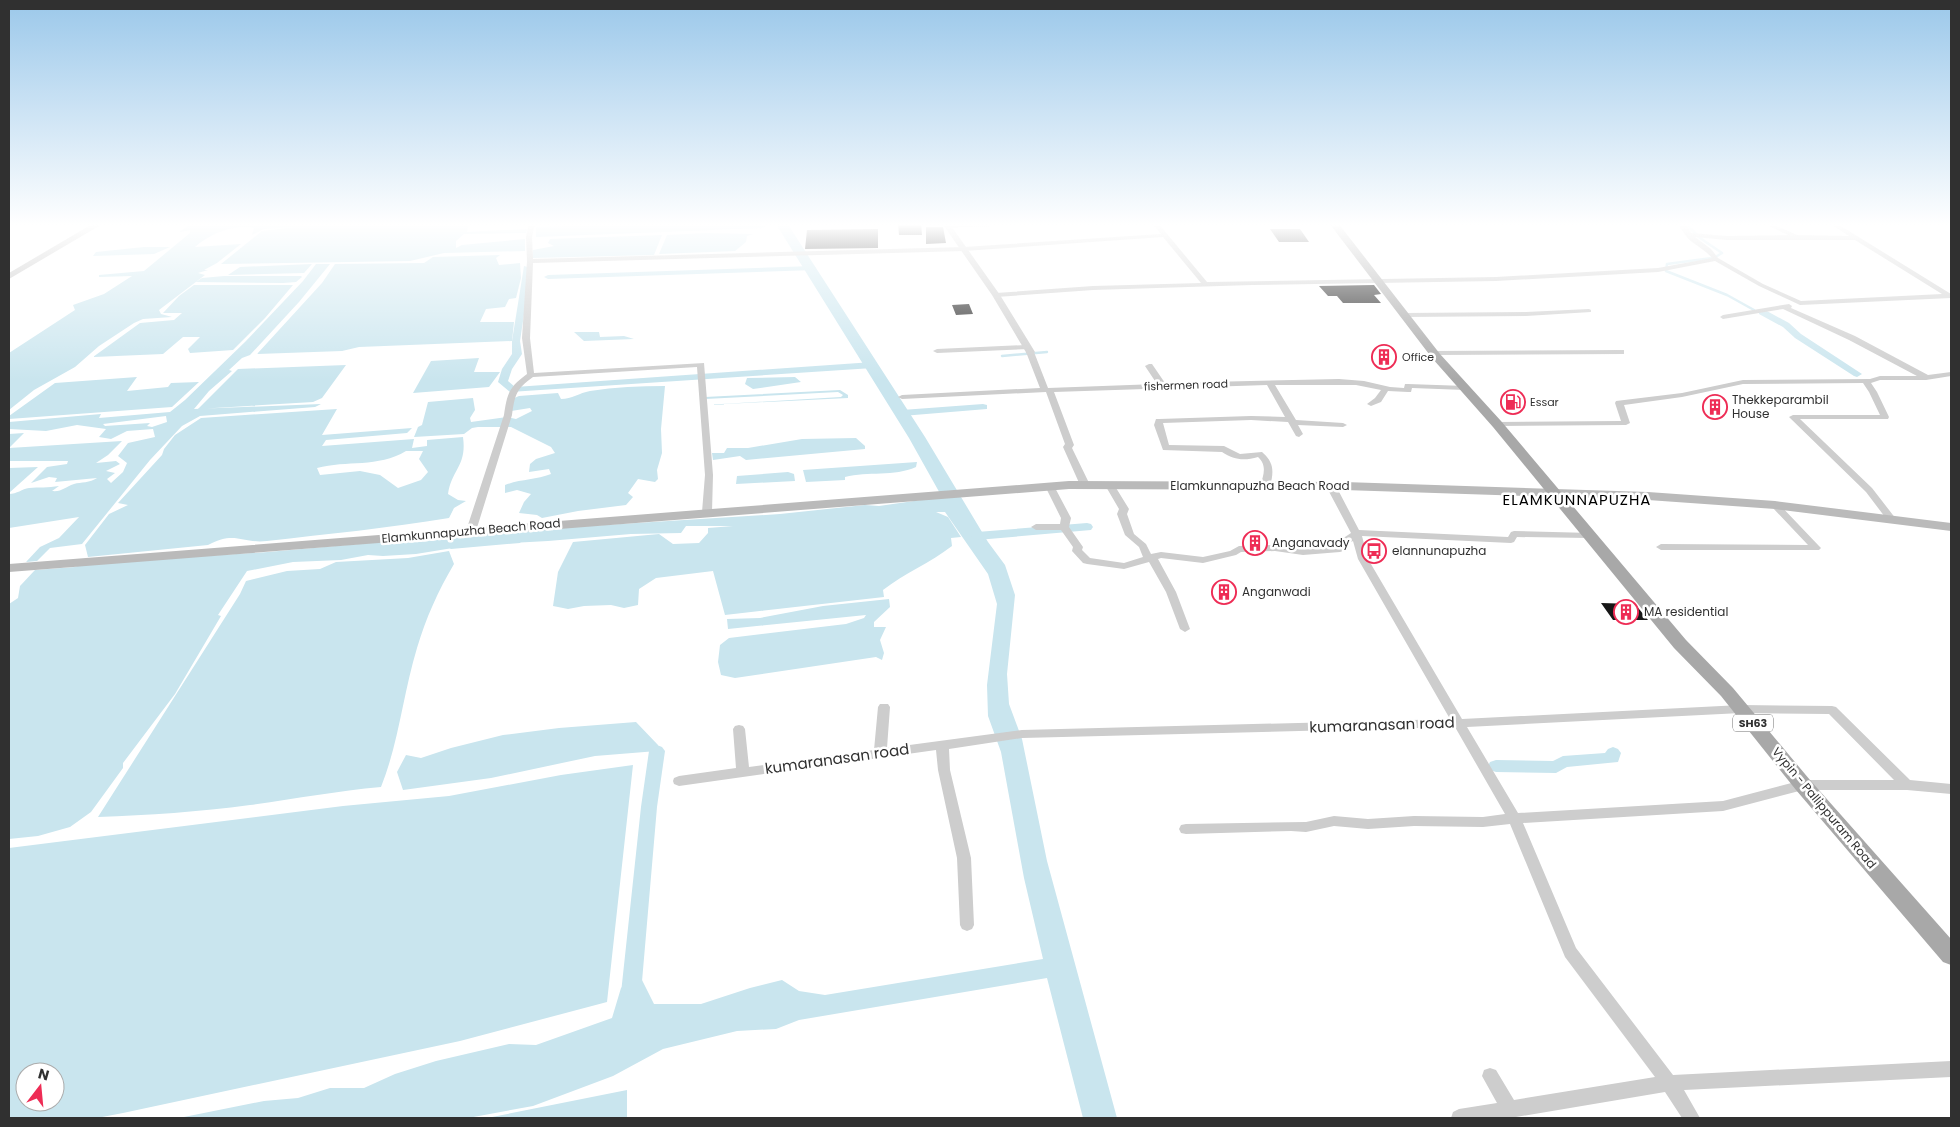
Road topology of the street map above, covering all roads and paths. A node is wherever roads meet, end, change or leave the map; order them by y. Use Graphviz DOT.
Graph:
graph roads {
  1 [pos="529,276"];
  2 [pos="982,276"];
  3 [pos="1198,276"];
  4 [pos="1372,276"];
  5 [pos="1558,276"];
  6 [pos="1745,276"];
  7 [pos="1913,276"];
  8 [pos="1375,280"];
  9 [pos="1206,285"];
  10 [pos="996,295"];
  11 [pos="1950,297"];
  12 [pos="1800,303"];
  13 [pos="1784,307"];
  14 [pos="1589,311"];
  15 [pos="1404,315"];
  16 [pos="1723,317"];
  17 [pos="937,351"];
  18 [pos="1030,352"];
  19 [pos="1621,352"];
  20 [pos="1434,353"];
  21 [pos="1890,364"];
  22 [pos="1900,364"];
  23 [pos="1149,366"];
  24 [pos="1942,374"];
  25 [pos="1951,374"];
  26 [pos="531,376"];
  27 [pos="1926,378"];
  28 [pos="1951,379"];
  29 [pos="1865,381"];
  30 [pos="1270,383"];
  31 [pos="1164,386"];
  32 [pos="1465,388"];
  33 [pos="1047,390"];
  34 [pos="1385,390"];
  35 [pos="902,397"];
  36 [pos="1371,404"];
  37 [pos="1293,421"];
  38 [pos="1497,424"];
  39 [pos="1343,425"];
  40 [pos="1300,434"];
  41 [pos="1084,485"];
  42 [pos="1110,485"];
  43 [pos="1050,486"];
  44 [pos="1265,486"];
  45 [pos="1331,486"];
  46 [pos="1552,493"];
  47 [pos="1775,505"];
  48 [pos="706,512"];
  49 [pos="1891,520"];
  50 [pos="1036,527"];
  51 [pos="1951,527"];
  52 [pos="1065,529"];
  53 [pos="471,530"];
  54 [pos="1356,533"];
  55 [pos="1588,535"];
  56 [pos="1661,547"];
  57 [pos="1150,558"];
  58 [pos="9,568"];
  59 [pos="1185,629"];
  60 [pos="884,707"];
  61 [pos="1741,710"];
  62 [pos="1457,723"];
  63 [pos="739,730"];
  64 [pos="942,744"];
  65 [pos="880,752"];
  66 [pos="743,772"];
  67 [pos="679,782"];
  68 [pos="1803,785"];
  69 [pos="1907,786"];
  70 [pos="1951,789"];
  71 [pos="1514,818"];
  72 [pos="1186,829"];
  73 [pos="967,925"];
  74 [pos="1951,955"];
  75 [pos="1951,1069"];
  76 [pos="1490,1076"];
  77 [pos="1669,1083"];
  78 [pos="1510,1110"];
  79 [pos="1459,1118"];
  80 [pos="1692,1118"];
  1 -- 26 [label="street"];
  2 -- 10 [label="street"];
  3 -- 9 [label="street"];
  4 -- 8 [label="main road, Vypin - Pallippuram Road / SH63"];
  5 -- 8 [label="street"];
  6 -- 12 [label="street"];
  7 -- 11 [label="street"];
  8 -- 9 [label="street"];
  8 -- 15 [label="main road, Vypin - Pallippuram Road / SH63"];
  9 -- 10 [label="street"];
  10 -- 18 [label="street"];
  11 -- 12 [label="street"];
  12 -- 13 [label="street"];
  13 -- 16 [label="street"];
  13 -- 22 [label="street"];
  14 -- 15 [label="street"];
  15 -- 20 [label="main road, Vypin - Pallippuram Road / SH63"];
  17 -- 18 [label="street"];
  18 -- 33 [label="street"];
  19 -- 20 [label="street"];
  20 -- 32 [label="main road, Vypin - Pallippuram Road / SH63"];
  21 -- 22 [label="street"];
  22 -- 27 [label="street"];
  23 -- 31 [label="street"];
  24 -- 25 [label="street"];
  24 -- 27 [label="street"];
  24 -- 28 [label="street"];
  26 -- 48 [label="street"];
  26 -- 53 [label="street"];
  27 -- 29 [label="street"];
  29 -- 38 [label="street"];
  29 -- 49 [label="street"];
  30 -- 31 [label="street, fishermen road"];
  30 -- 34 [label="street, fishermen road"];
  30 -- 37 [label="street"];
  31 -- 33 [label="street, fishermen road"];
  32 -- 34 [label="street, fishermen road"];
  32 -- 38 [label="main road, Vypin - Pallippuram Road / SH63"];
  33 -- 35 [label="street, fishermen road"];
  33 -- 41 [label="street"];
  34 -- 36 [label="street"];
  37 -- 39 [label="street"];
  37 -- 40 [label="street"];
  37 -- 44 [label="street"];
  38 -- 46 [label="main road, Vypin - Pallippuram Road / SH63"];
  41 -- 42 [label="main road, Elamkunnapuzha Beach Road"];
  41 -- 43 [label="main road, Elamkunnapuzha Beach Road"];
  42 -- 44 [label="main road, Elamkunnapuzha Beach Road"];
  42 -- 57 [label="street"];
  43 -- 48 [label="main road, Elamkunnapuzha Beach Road"];
  43 -- 52 [label="street"];
  44 -- 45 [label="main road, Elamkunnapuzha Beach Road"];
  45 -- 46 [label="main road, Elamkunnapuzha Beach Road"];
  45 -- 54 [label="street"];
  46 -- 47 [label="main road, Elamkunnapuzha Beach Road"];
  46 -- 55 [label="main road, Vypin - Pallippuram Road / SH63"];
  47 -- 49 [label="main road, Elamkunnapuzha Beach Road"];
  47 -- 56 [label="street"];
  48 -- 53 [label="main road, Elamkunnapuzha Beach Road"];
  49 -- 51 [label="main road, Elamkunnapuzha Beach Road"];
  50 -- 52 [label="street"];
  52 -- 57 [label="street"];
  53 -- 58 [label="main road, Elamkunnapuzha Beach Road"];
  54 -- 55 [label="street"];
  54 -- 57 [label="street"];
  54 -- 62 [label="street"];
  55 -- 61 [label="main road, Vypin - Pallippuram Road / SH63"];
  57 -- 59 [label="street"];
  60 -- 65 [label="street"];
  61 -- 62 [label="street, kumaranasan road"];
  61 -- 68 [label="main road, Vypin - Pallippuram Road / SH63"];
  61 -- 69 [label="street, kumaranasan road"];
  62 -- 64 [label="street, kumaranasan road"];
  62 -- 71 [label="street"];
  63 -- 66 [label="street"];
  64 -- 65 [label="street, kumaranasan road"];
  64 -- 73 [label="street"];
  65 -- 66 [label="street, kumaranasan road"];
  66 -- 67 [label="street, kumaranasan road"];
  68 -- 69 [label="street"];
  68 -- 71 [label="street"];
  68 -- 74 [label="main road, Vypin - Pallippuram Road / SH63"];
  69 -- 70 [label="street"];
  71 -- 72 [label="street"];
  71 -- 77 [label="street"];
  75 -- 77 [label="street"];
  76 -- 78 [label="street"];
  77 -- 78 [label="street"];
  77 -- 80 [label="street"];
  78 -- 79 [label="street"];
}
